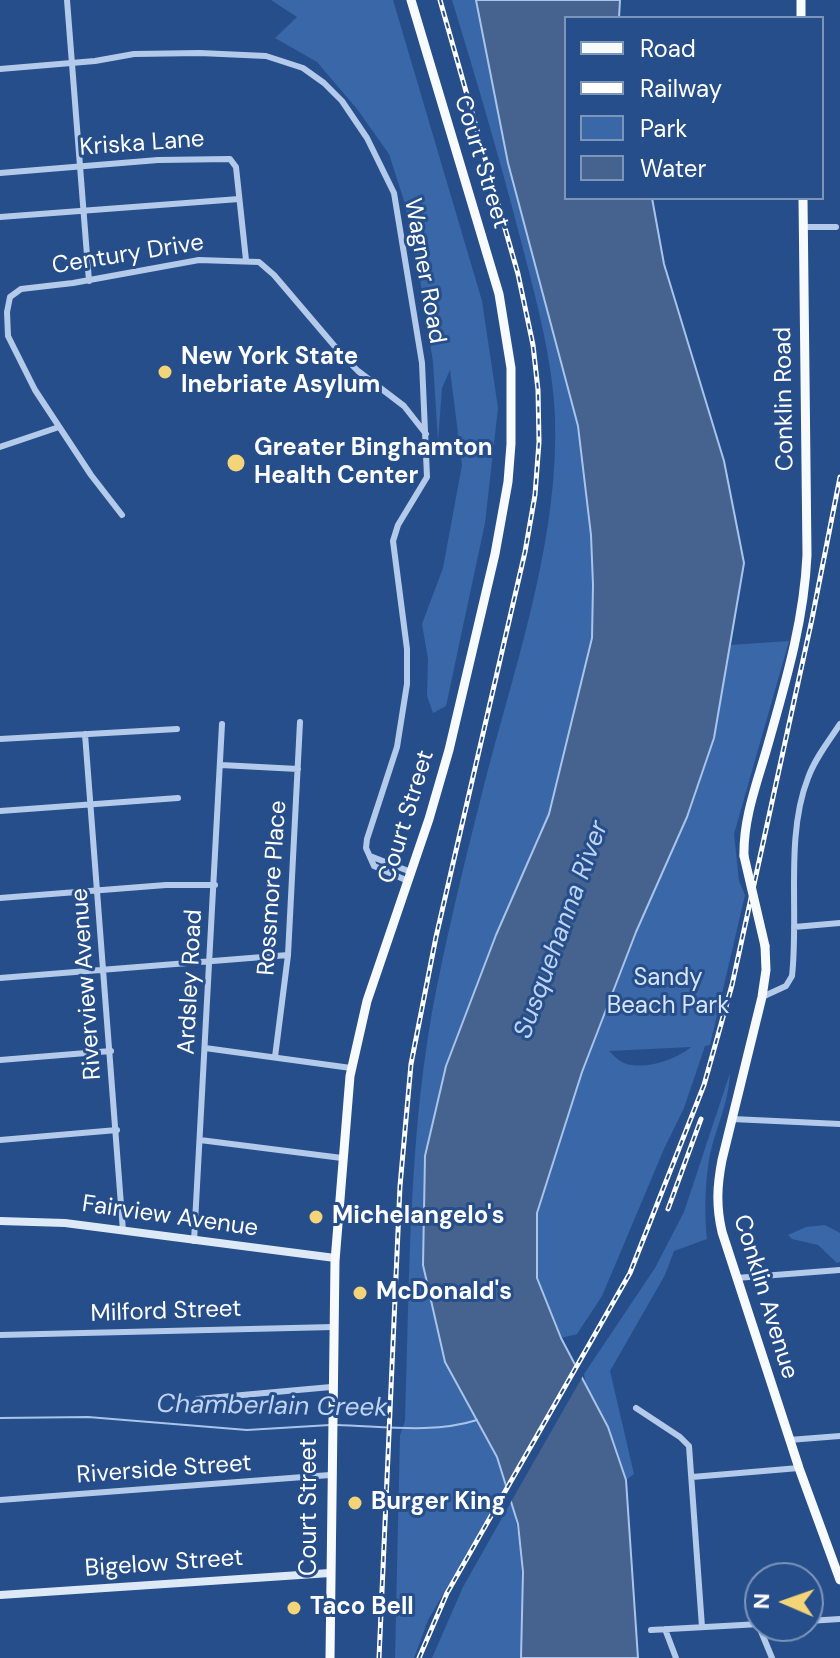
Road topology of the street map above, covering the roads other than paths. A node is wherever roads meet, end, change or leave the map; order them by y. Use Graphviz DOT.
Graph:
graph roads {
  1 [pos="67,0"];
  2 [pos="411,0"];
  3 [pos="73,62"];
  4 [pos="0,69"];
  5 [pos="81,166"];
  6 [pos="0,173"];
  7 [pos="239,199"];
  8 [pos="803,200"];
  9 [pos="84,211"];
  10 [pos="0,217"];
  11 [pos="803,227"];
  12 [pos="836,227"];
  13 [pos="246,260"];
  14 [pos="89,281"];
  15 [pos="59,427"];
  16 [pos="426,434"];
  17 [pos="0,447"];
  18 [pos="122,515"];
  19 [pos="805,599"];
  20 [pos="300,722"];
  21 [pos="222,724"];
  22 [pos="840,724"];
  23 [pos="177,729"];
  24 [pos="85,734"];
  25 [pos="0,739"];
  26 [pos="221,765"];
  27 [pos="298,769"];
  28 [pos="178,798"];
  29 [pos="90,804"];
  30 [pos="0,811"];
  31 [pos="410,876"];
  32 [pos="215,885"];
  33 [pos="98,890"];
  34 [pos="0,898"];
  35 [pos="840,923"];
  36 [pos="794,927"];
  37 [pos="288,955"];
  38 [pos="209,962"];
  39 [pos="104,971"];
  40 [pos="0,978"];
  41 [pos="762,997"];
  42 [pos="205,1048"];
  43 [pos="111,1051"];
  44 [pos="275,1057"];
  45 [pos="0,1060"];
  46 [pos="351,1068"];
  47 [pos="732,1119"];
  48 [pos="840,1124"];
  49 [pos="117,1130"];
  50 [pos="0,1140"];
  51 [pos="200,1140"];
  52 [pos="342,1158"];
  53 [pos="0,1221"];
  54 [pos="123,1231"];
  55 [pos="194,1241"];
  56 [pos="335,1258"];
  57 [pos="840,1270"];
  58 [pos="736,1278"];
  59 [pos="333,1327"];
  60 [pos="0,1335"];
  61 [pos="331,1387"];
  62 [pos="198,1399"];
  63 [pos="636,1408"];
  64 [pos="840,1436"];
  65 [pos="789,1440"];
  66 [pos="799,1468"];
  67 [pos="330,1475"];
  68 [pos="692,1477"];
  69 [pos="0,1500"];
  70 [pos="330,1573"];
  71 [pos="840,1580"];
  72 [pos="0,1595"];
  73 [pos="744,1625"];
  74 [pos="702,1627"];
  75 [pos="665,1629"];
  76 [pos="651,1630"];
  77 [pos="330,1658"];
  78 [pos="676,1658"];
  1 -- 3 [label="street"];
  2 -- 31 [label="main road, Court Street"];
  3 -- 4 [label="street, Wagner Road"];
  3 -- 5 [label="street"];
  3 -- 16 [label="street, Wagner Road"];
  5 -- 6 [label="street, Kriska Lane"];
  5 -- 7 [label="street, Kriska Lane"];
  5 -- 9 [label="street"];
  7 -- 9 [label="street"];
  7 -- 13 [label="street, Kriska Lane"];
  8 -- 11 [label="main road, Conklin Road"];
  9 -- 10 [label="street"];
  9 -- 14 [label="street"];
  11 -- 12 [label="street"];
  11 -- 19 [label="main road, Conklin Road"];
  13 -- 14 [label="street, Century Drive"];
  13 -- 16 [label="street"];
  14 -- 15 [label="street, Century Drive"];
  15 -- 17 [label="street"];
  15 -- 18 [label="street, Century Drive"];
  16 -- 31 [label="street"];
  19 -- 41 [label="main road, Conklin Avenue, bridge"];
  20 -- 27 [label="street, Rossmore Place"];
  21 -- 26 [label="street, Ardsley Road"];
  22 -- 36 [label="street"];
  23 -- 24 [label="street"];
  24 -- 25 [label="street"];
  24 -- 29 [label="street, Riverview Avenue"];
  26 -- 27 [label="street"];
  26 -- 32 [label="street, Ardsley Road"];
  27 -- 37 [label="street, Rossmore Place"];
  28 -- 29 [label="street"];
  29 -- 30 [label="street"];
  29 -- 33 [label="street, Riverview Avenue"];
  31 -- 46 [label="main road, Court Street"];
  32 -- 33 [label="street"];
  32 -- 38 [label="street, Ardsley Road"];
  33 -- 34 [label="street"];
  33 -- 39 [label="street, Riverview Avenue"];
  35 -- 36 [label="street"];
  36 -- 41 [label="street"];
  37 -- 38 [label="street"];
  37 -- 44 [label="street, Rossmore Place"];
  38 -- 39 [label="street"];
  38 -- 42 [label="street, Ardsley Road"];
  39 -- 40 [label="street"];
  39 -- 43 [label="street, Riverview Avenue"];
  41 -- 47 [label="main road, Conklin Avenue"];
  42 -- 44 [label="street"];
  42 -- 51 [label="street, Ardsley Road"];
  43 -- 45 [label="street"];
  43 -- 49 [label="street, Riverview Avenue"];
  44 -- 46 [label="street"];
  46 -- 52 [label="main road, Court Street"];
  47 -- 48 [label="street"];
  47 -- 58 [label="main road, Conklin Avenue"];
  49 -- 50 [label="street"];
  49 -- 54 [label="street, Riverview Avenue"];
  51 -- 52 [label="street"];
  51 -- 55 [label="street, Ardsley Road"];
  52 -- 56 [label="main road, Court Street"];
  53 -- 54 [label="street, Fairview Avenue"];
  54 -- 55 [label="street, Fairview Avenue"];
  55 -- 56 [label="street, Fairview Avenue"];
  56 -- 59 [label="main road, Court Street"];
  57 -- 58 [label="street"];
  58 -- 65 [label="main road, Conklin Avenue"];
  59 -- 60 [label="street, Milford Street"];
  59 -- 61 [label="main road, Court Street"];
  61 -- 62 [label="street"];
  61 -- 67 [label="main road, Court Street"];
  63 -- 68 [label="street"];
  64 -- 65 [label="street"];
  65 -- 66 [label="main road, Conklin Avenue"];
  66 -- 68 [label="street"];
  66 -- 71 [label="main road, Conklin Avenue"];
  67 -- 69 [label="street, Riverside Street"];
  67 -- 70 [label="main road, Court Street"];
  68 -- 74 [label="street"];
  70 -- 72 [label="street, Bigelow Street"];
  70 -- 77 [label="main road, Court Street"];
  73 -- 74 [label="street"];
  74 -- 75 [label="street"];
  75 -- 76 [label="street"];
  75 -- 78 [label="street"];
}
